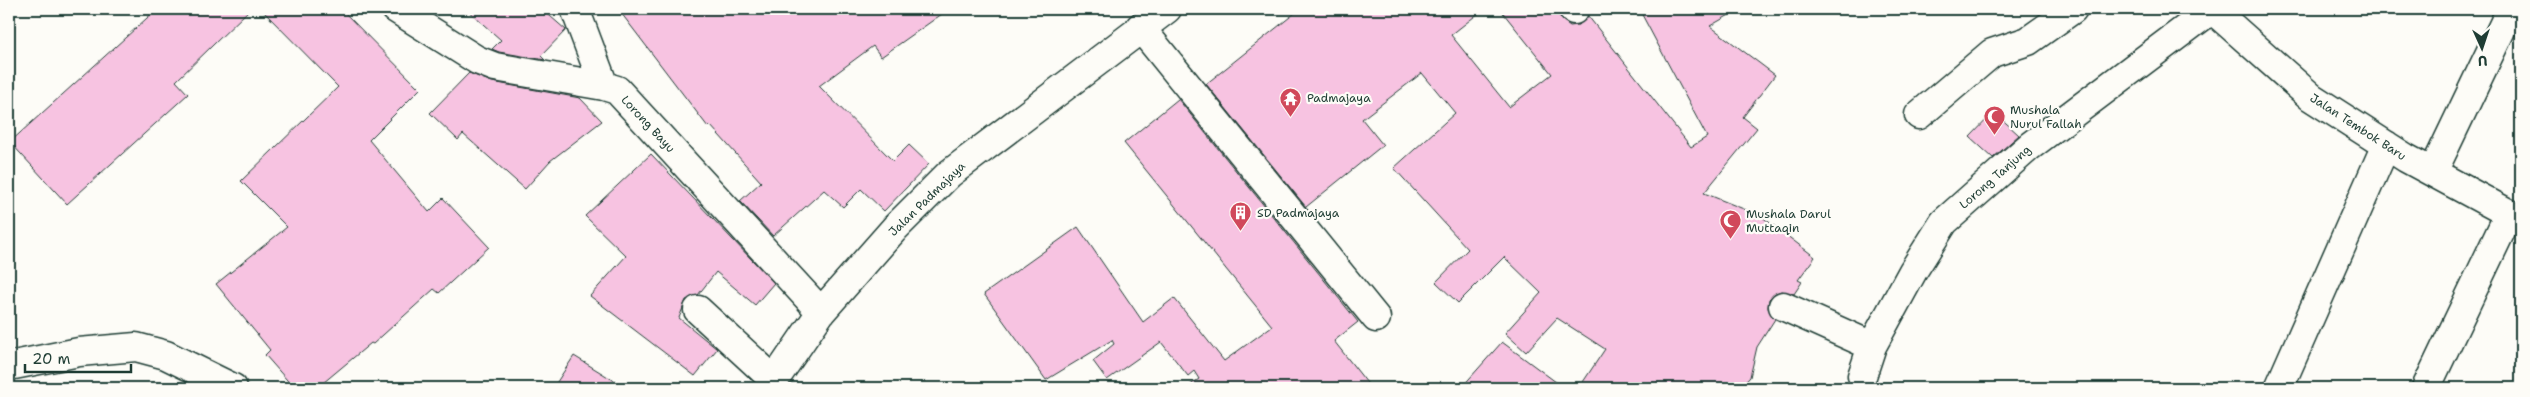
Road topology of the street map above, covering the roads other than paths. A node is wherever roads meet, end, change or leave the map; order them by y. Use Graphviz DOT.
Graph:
graph roads {
  1 [pos="396,9"];
  2 [pos="575,9"];
  3 [pos="1167,9"];
  4 [pos="2073,9"];
  5 [pos="2212,9"];
  6 [pos="2511,9"];
  7 [pos="1140,27"];
  8 [pos="604,86"];
  9 [pos="1919,115"];
  10 [pos="2386,145"];
  11 [pos="2433,172"];
  12 [pos="2515,217"];
  13 [pos="1783,306"];
  14 [pos="698,310"];
  15 [pos="821,312"];
  16 [pos="1376,318"];
  17 [pos="1872,346"];
  18 [pos="9,366"];
  19 [pos="1862,376"];
  20 [pos="772,384"];
  21 [pos="233,388"];
  22 [pos="2279,388"];
  23 [pos="2426,388"];
  1 -- 8 [label="street, Lorong Bayu"];
  2 -- 8 [label="street"];
  3 -- 7 [label="street, Jalan Padmajaya"];
  4 -- 9 [label="street"];
  5 -- 10 [label="street, Jalan Tembok Baru"];
  5 -- 17 [label="street, Lorong Tanjung"];
  6 -- 11 [label="street"];
  7 -- 15 [label="street, Jalan Padmajaya"];
  7 -- 16 [label="street"];
  8 -- 15 [label="street, Lorong Bayu"];
  10 -- 11 [label="street, Jalan Tembok Baru"];
  10 -- 22 [label="street"];
  11 -- 12 [label="street, Jalan Tembok Baru"];
  12 -- 23 [label="street"];
  13 -- 17 [label="street"];
  14 -- 20 [label="street"];
  15 -- 20 [label="street, Jalan Padmajaya"];
  17 -- 19 [label="street, Lorong Tanjung"];
  18 -- 21 [label="street"];
}
